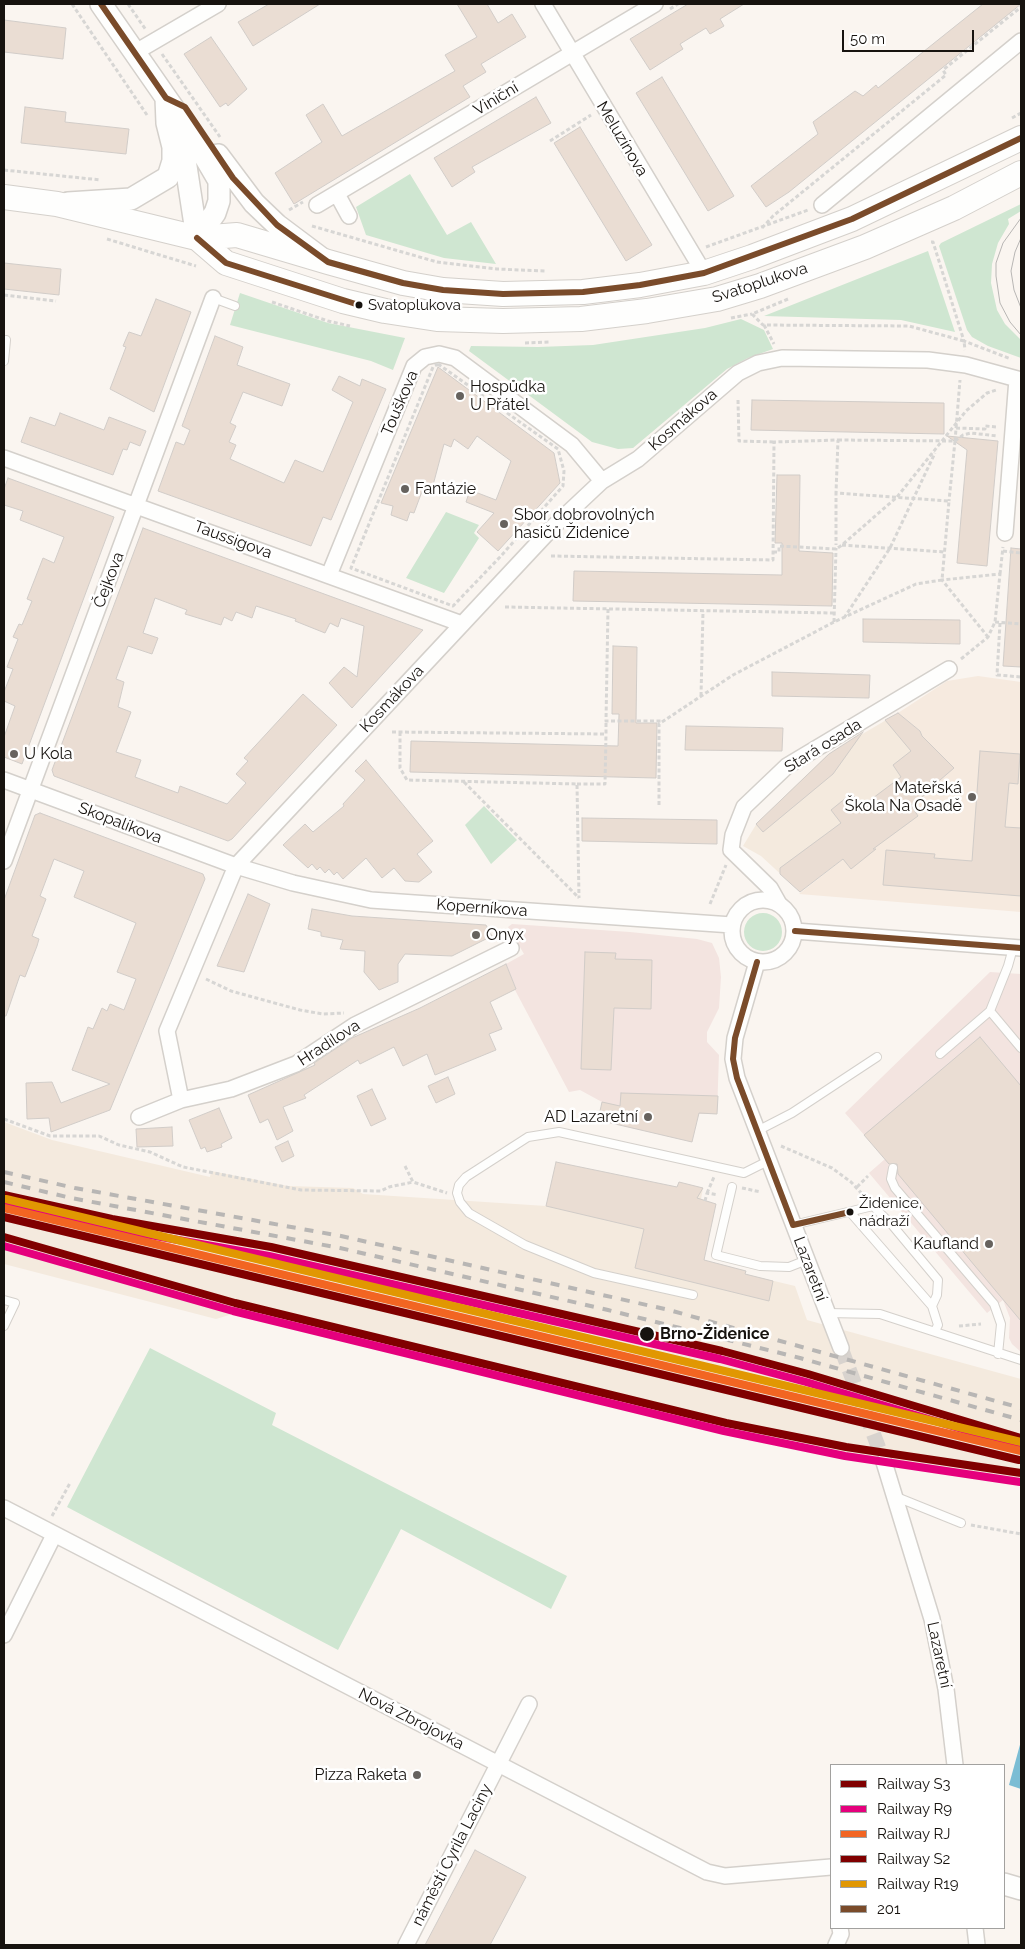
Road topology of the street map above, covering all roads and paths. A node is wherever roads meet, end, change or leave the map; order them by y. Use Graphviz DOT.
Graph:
graph roads {
  1 [pos="72,4"];
  2 [pos="101,4"];
  3 [pos="128,4"];
  4 [pos="218,4"];
  5 [pos="542,4"];
  6 [pos="655,4"];
  7 [pos="1021,7"];
  8 [pos="154,41"];
  9 [pos="1021,41"];
  10 [pos="134,53"];
  11 [pos="572,54"];
  12 [pos="166,98"];
  13 [pos="596,112"];
  14 [pos="151,121"];
  15 [pos="1021,138"];
  16 [pos="550,141"];
  17 [pos="223,142"];
  18 [pos="4,170"];
  19 [pos="1021,174"];
  20 [pos="105,181"];
  21 [pos="337,194"];
  22 [pos="4,197"];
  23 [pos="57,204"];
  24 [pos="822,204"];
  25 [pos="283,205"];
  26 [pos="317,205"];
  27 [pos="348,216"];
  28 [pos="762,228"];
  29 [pos="102,238"];
  30 [pos="197,238"];
  31 [pos="707,244"];
  32 [pos="716,244"];
  33 [pos="924,245"];
  34 [pos="328,262"];
  35 [pos="202,268"];
  36 [pos="704,273"];
  37 [pos="4,295"];
  38 [pos="797,296"];
  39 [pos="212,298"];
  40 [pos="56,301"];
  41 [pos="235,306"];
  42 [pos="763,325"];
  43 [pos="6,340"];
  44 [pos="964,341"];
  45 [pos="782,358"];
  46 [pos="4,361"];
  47 [pos="1017,361"];
  48 [pos="966,365"];
  49 [pos="433,367"];
  50 [pos="1014,382"];
  51 [pos="738,400"];
  52 [pos="956,426"];
  53 [pos="994,427"];
  54 [pos="1012,439"];
  55 [pos="838,440"];
  56 [pos="940,441"];
  57 [pos="955,441"];
  58 [pos="774,442"];
  59 [pos="937,448"];
  60 [pos="4,458"];
  61 [pos="602,481"];
  62 [pos="836,493"];
  63 [pos="897,497"];
  64 [pos="914,499"];
  65 [pos="949,501"];
  66 [pos="137,506"];
  67 [pos="1005,533"];
  68 [pos="842,546"];
  69 [pos="836,547"];
  70 [pos="890,548"];
  71 [pos="1003,551"];
  72 [pos="773,552"];
  73 [pos="945,552"];
  74 [pos="1021,553"];
  75 [pos="551,556"];
  76 [pos="1000,574"];
  77 [pos="329,575"];
  78 [pos="942,580"];
  79 [pos="505,607"];
  80 [pos="608,609"];
  81 [pos="703,611"];
  82 [pos="834,613"];
  83 [pos="844,618"];
  84 [pos="834,622"];
  85 [pos="995,622"];
  86 [pos="1000,622"];
  87 [pos="462,624"];
  88 [pos="1021,624"];
  89 [pos="988,637"];
  90 [pos="948,669"];
  91 [pos="1021,677"];
  92 [pos="701,696"];
  93 [pos="606,721"];
  94 [pos="664,721"];
  95 [pos="392,732"];
  96 [pos="400,732"];
  97 [pos="606,734"];
  98 [pos="4,780"];
  99 [pos="464,781"];
  100 [pos="577,784"];
  101 [pos="30,790"];
  102 [pos="659,804"];
  103 [pos="4,861"];
  104 [pos="727,862"];
  105 [pos="236,866"];
  106 [pos="755,872"];
  107 [pos="748,902"];
  108 [pos="710,904"];
  109 [pos="779,904"];
  110 [pos="732,925"];
  111 [pos="795,931"];
  112 [pos="512,948"];
  113 [pos="1017,948"];
  114 [pos="758,962"];
  115 [pos="192,972"];
  116 [pos="383,1010"];
  117 [pos="990,1011"];
  118 [pos="1021,1048"];
  119 [pos="940,1054"];
  120 [pos="876,1057"];
  121 [pos="182,1100"];
  122 [pos="139,1117"];
  123 [pos="4,1119"];
  124 [pos="757,1131"];
  125 [pos="773,1142"];
  126 [pos="768,1161"];
  127 [pos="405,1166"];
  128 [pos="892,1168"];
  129 [pos="868,1176"];
  130 [pos="413,1182"];
  131 [pos="732,1187"];
  132 [pos="857,1187"];
  133 [pos="761,1192"];
  134 [pos="457,1193"];
  135 [pos="729,1198"];
  136 [pos="705,1201"];
  137 [pos="873,1206"];
  138 [pos="850,1212"];
  139 [pos="793,1225"];
  140 [pos="807,1260"];
  141 [pos="694,1295"];
  142 [pos="4,1300"];
  143 [pos="932,1306"];
  144 [pos="827,1313"];
  145 [pos="981,1324"];
  146 [pos="4,1326"];
  147 [pos="964,1326"];
  148 [pos="935,1331"];
  149 [pos="841,1348"];
  150 [pos="998,1354"];
  151 [pos="1021,1360"];
  152 [pos="884,1462"];
  153 [pos="70,1483"];
  154 [pos="892,1495"];
  155 [pos="4,1508"];
  156 [pos="51,1519"];
  157 [pos="961,1523"];
  158 [pos="1021,1534"];
  159 [pos="54,1535"];
  160 [pos="4,1634"];
  161 [pos="529,1704"];
  162 [pos="955,1764"];
  163 [pos="499,1765"];
  164 [pos="830,1872"];
  165 [pos="1005,1884"];
  166 [pos="1021,1889"];
  167 [pos="840,1929"];
  168 [pos="975,1929"];
  169 [pos="406,1945"];
  170 [pos="836,1945"];
  171 [pos="977,1945"];
  1 -- 14 [label="path"];
  2 -- 10 [label="main road"];
  3 -- 8 [label="path"];
  4 -- 8 [label="street"];
  5 -- 11 [label="street, Meluzínova"];
  6 -- 11 [label="street, Viniční"];
  7 -- 28 [label="path"];
  8 -- 10 [label="street"];
  8 -- 17 [label="path"];
  9 -- 24 [label="street"];
  10 -- 12 [label="main road"];
  11 -- 21 [label="street, Viniční"];
  11 -- 36 [label="street, Meluzínova"];
  12 -- 23 [label="main road"];
  12 -- 30 [label="main road"];
  12 -- 30 [label="main road"];
  12 -- 34 [label="main road"];
  13 -- 16 [label="path"];
  15 -- 36 [label="main road, Svatoplukova"];
  18 -- 20 [label="path"];
  19 -- 30 [label="main road, Svatoplukova"];
  21 -- 26 [label="street, Viniční"];
  21 -- 27 [label="street"];
  22 -- 23 [label="main road, Svatoplukova"];
  23 -- 30 [label="main road, Svatoplukova"];
  25 -- 26 [label="path"];
  29 -- 35 [label="path"];
  30 -- 34 [label="main road, Svatoplukova"];
  31 -- 32 [label="path"];
  33 -- 44 [label="path"];
  34 -- 36 [label="main road, Svatoplukova"];
  37 -- 40 [label="path"];
  38 -- 42 [label="path"];
  39 -- 41 [label="lane"];
  39 -- 66 [label="street, Čejkova"];
  42 -- 44 [label="path"];
  42 -- 45 [label="path"];
  43 -- 46 [label="lane"];
  44 -- 47 [label="path"];
  45 -- 48 [label="street"];
  45 -- 61 [label="street, Kosmákova"];
  48 -- 50 [label="street"];
  48 -- 52 [label="path"];
  49 -- 49 [label="path"];
  50 -- 52 [label="path"];
  50 -- 54 [label="street"];
  51 -- 58 [label="path"];
  52 -- 53 [label="path"];
  52 -- 56 [label="path"];
  52 -- 57 [label="path"];
  54 -- 57 [label="path"];
  54 -- 67 [label="street"];
  55 -- 56 [label="path"];
  55 -- 58 [label="path"];
  55 -- 62 [label="path"];
  56 -- 57 [label="path"];
  56 -- 59 [label="path"];
  57 -- 65 [label="path"];
  58 -- 72 [label="path"];
  59 -- 63 [label="path"];
  59 -- 64 [label="path"];
  60 -- 66 [label="street, Taussigova"];
  61 -- 77 [label="street, Touškova"];
  61 -- 87 [label="street, Kosmákova"];
  62 -- 63 [label="path"];
  62 -- 69 [label="path"];
  63 -- 64 [label="path"];
  63 -- 68 [label="path"];
  64 -- 65 [label="path"];
  64 -- 70 [label="path"];
  65 -- 73 [label="path"];
  66 -- 77 [label="street, Taussigova"];
  66 -- 101 [label="street, Čejkova"];
  67 -- 71 [label="path"];
  68 -- 69 [label="path"];
  68 -- 70 [label="path"];
  69 -- 72 [label="path"];
  69 -- 82 [label="path"];
  70 -- 73 [label="path"];
  70 -- 83 [label="path"];
  71 -- 74 [label="path"];
  71 -- 76 [label="path"];
  72 -- 75 [label="path"];
  73 -- 78 [label="path"];
  76 -- 78 [label="path"];
  76 -- 85 [label="path"];
  77 -- 87 [label="street, Taussigova"];
  78 -- 83 [label="path"];
  78 -- 89 [label="path"];
  79 -- 80 [label="path"];
  80 -- 81 [label="path"];
  80 -- 93 [label="path"];
  81 -- 82 [label="path"];
  81 -- 92 [label="path"];
  82 -- 84 [label="path"];
  83 -- 84 [label="path"];
  84 -- 92 [label="path"];
  85 -- 86 [label="path"];
  85 -- 89 [label="path"];
  86 -- 88 [label="path"];
  86 -- 91 [label="path"];
  87 -- 105 [label="street, Kosmákova"];
  89 -- 90 [label="path"];
  90 -- 106 [label="street, Stará osada"];
  92 -- 94 [label="path"];
  93 -- 94 [label="path"];
  93 -- 97 [label="path"];
  94 -- 102 [label="path"];
  95 -- 96 [label="path"];
  96 -- 97 [label="path"];
  96 -- 99 [label="path"];
  97 -- 100 [label="path"];
  98 -- 101 [label="street, Skopalíkova"];
  99 -- 100 [label="path"];
  99 -- 100 [label="path"];
  101 -- 103 [label="street, Čejkova"];
  101 -- 105 [label="street, Skopalíkova"];
  104 -- 108 [label="path"];
  105 -- 110 [label="street, Koperníkova"];
  105 -- 115 [label="street, Kosmákova"];
  106 -- 107 [label="street"];
  106 -- 109 [label="street, Stará osada"];
  107 -- 109 [label="street"];
  107 -- 110 [label="street"];
  109 -- 111 [label="street"];
  110 -- 114 [label="street"];
  111 -- 113 [label="street"];
  111 -- 114 [label="street"];
  112 -- 116 [label="street, Hradilova"];
  113 -- 117 [label="lane"];
  114 -- 124 [label="street, Lazaretní"];
  115 -- 116 [label="path"];
  115 -- 121 [label="street, Kosmákova"];
  116 -- 121 [label="street, Hradilova"];
  117 -- 118 [label="lane"];
  117 -- 119 [label="lane"];
  120 -- 124 [label="lane"];
  121 -- 122 [label="street, Hradilova"];
  123 -- 130 [label="path"];
  124 -- 126 [label="street, Lazaretní"];
  125 -- 132 [label="path"];
  126 -- 134 [label="lane"];
  126 -- 139 [label="street, Lazaretní"];
  127 -- 130 [label="path"];
  128 -- 150 [label="lane"];
  129 -- 132 [label="path"];
  130 -- 134 [label="path"];
  131 -- 133 [label="path"];
  131 -- 135 [label="lane"];
  132 -- 137 [label="path"];
  134 -- 141 [label="lane"];
  135 -- 136 [label="path"];
  135 -- 140 [label="lane"];
  137 -- 138 [label="lane"];
  137 -- 143 [label="lane"];
  138 -- 139 [label="lane"];
  138 -- 143 [label="lane"];
  139 -- 140 [label="street, Lazaretní"];
  140 -- 144 [label="street, Lazaretní"];
  142 -- 146 [label="lane"];
  143 -- 148 [label="lane"];
  144 -- 148 [label="lane"];
  144 -- 149 [label="street, Lazaretní"];
  145 -- 147 [label="path"];
  148 -- 150 [label="lane"];
  150 -- 151 [label="lane"];
  152 -- 154 [label="street, Lazaretní"];
  153 -- 156 [label="path"];
  154 -- 157 [label="lane"];
  154 -- 162 [label="street, Lazaretní"];
  155 -- 159 [label="street, Nová Zbrojovka"];
  157 -- 158 [label="path"];
  159 -- 160 [label="street"];
  159 -- 163 [label="street, Nová Zbrojovka"];
  161 -- 163 [label="street, náměstí Cyrila Laciny"];
  163 -- 164 [label="street, Nová Zbrojovka"];
  163 -- 169 [label="street, náměstí Cyrila Laciny"];
  165 -- 166 [label="main road"];
  167 -- 170 [label="street"];
  168 -- 171 [label="street"];
}
